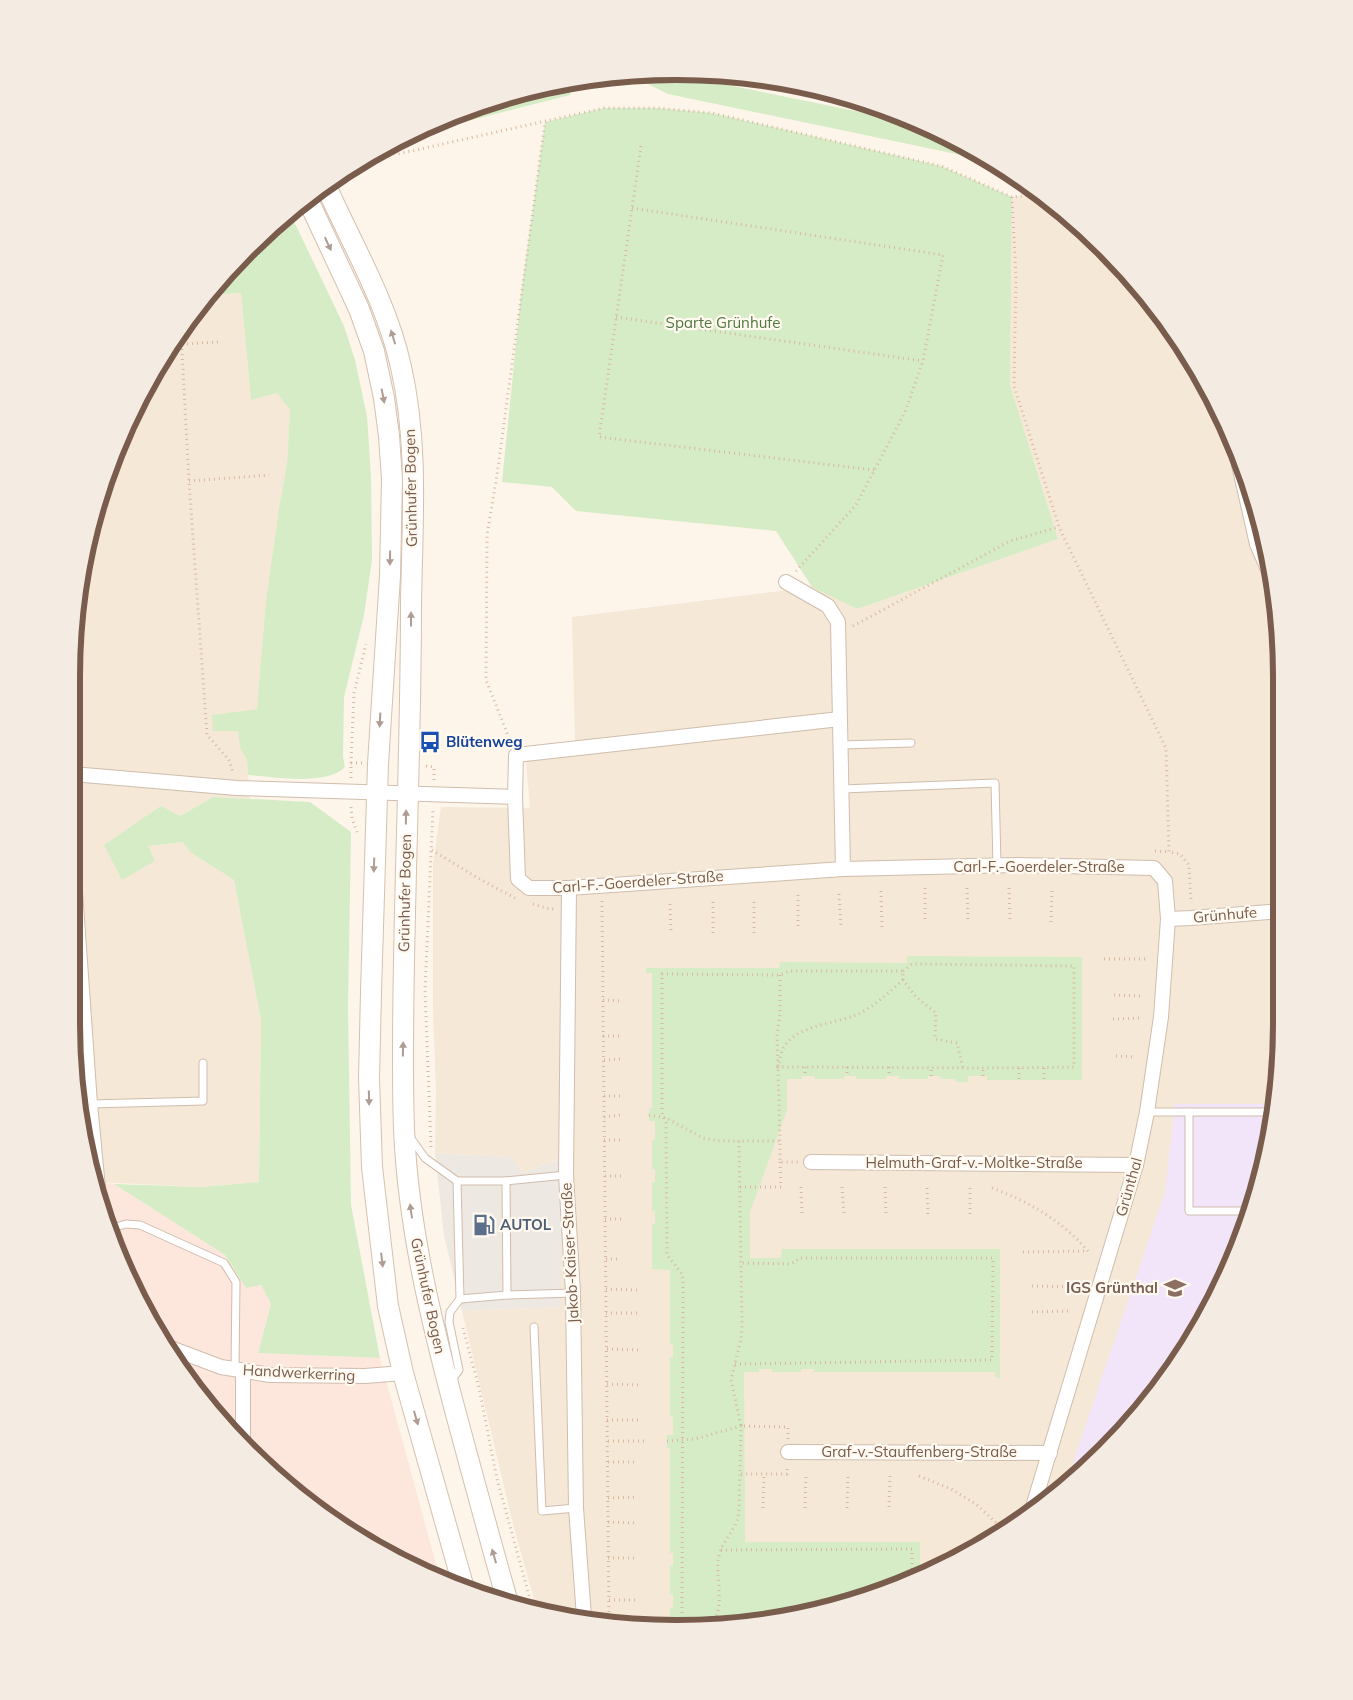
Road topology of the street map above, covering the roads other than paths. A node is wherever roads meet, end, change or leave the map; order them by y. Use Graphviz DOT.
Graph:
graph roads {
  1 [pos="329,192"];
  2 [pos="310,205"];
  3 [pos="1253,521"];
  4 [pos="1260,550"];
  5 [pos="786,582"];
  6 [pos="840,720"];
  7 [pos="911,742"];
  8 [pos="841,745"];
  9 [pos="80,775"];
  10 [pos="842,789"];
  11 [pos="376,792"];
  12 [pos="407,793"];
  13 [pos="515,797"];
  14 [pos="997,865"];
  15 [pos="1144,867"];
  16 [pos="844,869"];
  17 [pos="569,888"];
  18 [pos="1273,911"];
  19 [pos="1168,919"];
  20 [pos="80,962"];
  21 [pos="203,1062"];
  22 [pos="90,1104"];
  23 [pos="1147,1112"];
  24 [pos="1189,1112"];
  25 [pos="1266,1112"];
  26 [pos="404,1129"];
  27 [pos="95,1157"];
  28 [pos="811,1162"];
  29 [pos="1136,1165"];
  30 [pos="566,1175"];
  31 [pos="457,1181"];
  32 [pos="506,1181"];
  33 [pos="1243,1210"];
  34 [pos="116,1227"];
  35 [pos="573,1293"];
  36 [pos="507,1295"];
  37 [pos="460,1299"];
  38 [pos="534,1327"];
  39 [pos="179,1351"];
  40 [pos="239,1371"];
  41 [pos="403,1373"];
  42 [pos="448,1385"];
  43 [pos="242,1432"];
  44 [pos="788,1452"];
  45 [pos="1050,1453"];
  46 [pos="1035,1500"];
  47 [pos="576,1508"];
  48 [pos="462,1580"];
  49 [pos="506,1595"];
  50 [pos="584,1613"];
  12 -- 1 [label="main road, Grünhufer Bogen, one-way"];
  2 -- 11 [label="main road, Grünhufer Bogen, one-way"];
  3 -- 4 [label="street"];
  5 -- 6 [label="street"];
  6 -- 8 [label="street"];
  6 -- 13 [label="street, Carl-F.-Goerdeler-Straße"];
  7 -- 8 [label="lane"];
  8 -- 10 [label="street"];
  9 -- 11 [label="street"];
  10 -- 14 [label="lane"];
  10 -- 16 [label="street"];
  11 -- 12 [label="street"];
  11 -- 41 [label="main road, Grünhufer Bogen, one-way"];
  12 -- 13 [label="street"];
  26 -- 12 [label="main road, Grünhufer Bogen, one-way"];
  13 -- 17 [label="street, Carl-F.-Goerdeler-Straße"];
  14 -- 15 [label="street, Carl-F.-Goerdeler-Straße"];
  14 -- 16 [label="street, Carl-F.-Goerdeler-Straße"];
  15 -- 19 [label="street, Grünthal"];
  16 -- 17 [label="street, Carl-F.-Goerdeler-Straße"];
  17 -- 30 [label="street, Jakob-Kaiser-Straße"];
  18 -- 19 [label="street, Grünhufe"];
  19 -- 23 [label="street, Grünthal"];
  20 -- 22 [label="street"];
  21 -- 22 [label="lane"];
  22 -- 27 [label="street"];
  23 -- 24 [label="lane"];
  23 -- 29 [label="street, Grünthal"];
  24 -- 25 [label="lane"];
  24 -- 33 [label="lane"];
  26 -- 31 [label="lane"];
  42 -- 26 [label="main road, Grünhufer Bogen, one-way"];
  28 -- 29 [label="street, Helmuth-Graf-v.-Moltke-Straße"];
  29 -- 45 [label="street, Grünthal"];
  30 -- 32 [label="lane"];
  30 -- 35 [label="street, Jakob-Kaiser-Straße"];
  31 -- 32 [label="lane"];
  31 -- 37 [label="lane"];
  32 -- 36 [label="lane"];
  34 -- 40 [label="lane"];
  35 -- 36 [label="lane"];
  35 -- 47 [label="street, Jakob-Kaiser-Straße"];
  36 -- 37 [label="lane"];
  37 -- 42 [label="lane"];
  38 -- 47 [label="lane"];
  39 -- 40 [label="street, Handwerkerring"];
  40 -- 41 [label="street, Handwerkerring"];
  40 -- 43 [label="street"];
  41 -- 48 [label="main road, Grünhufer Bogen, one-way"];
  49 -- 42 [label="main road, Grünhufer Bogen, one-way"];
  44 -- 45 [label="street, Graf-v.-Stauffenberg-Straße"];
  45 -- 46 [label="street, Grünthal"];
  47 -- 50 [label="street, Jakob-Kaiser-Straße"];
}
